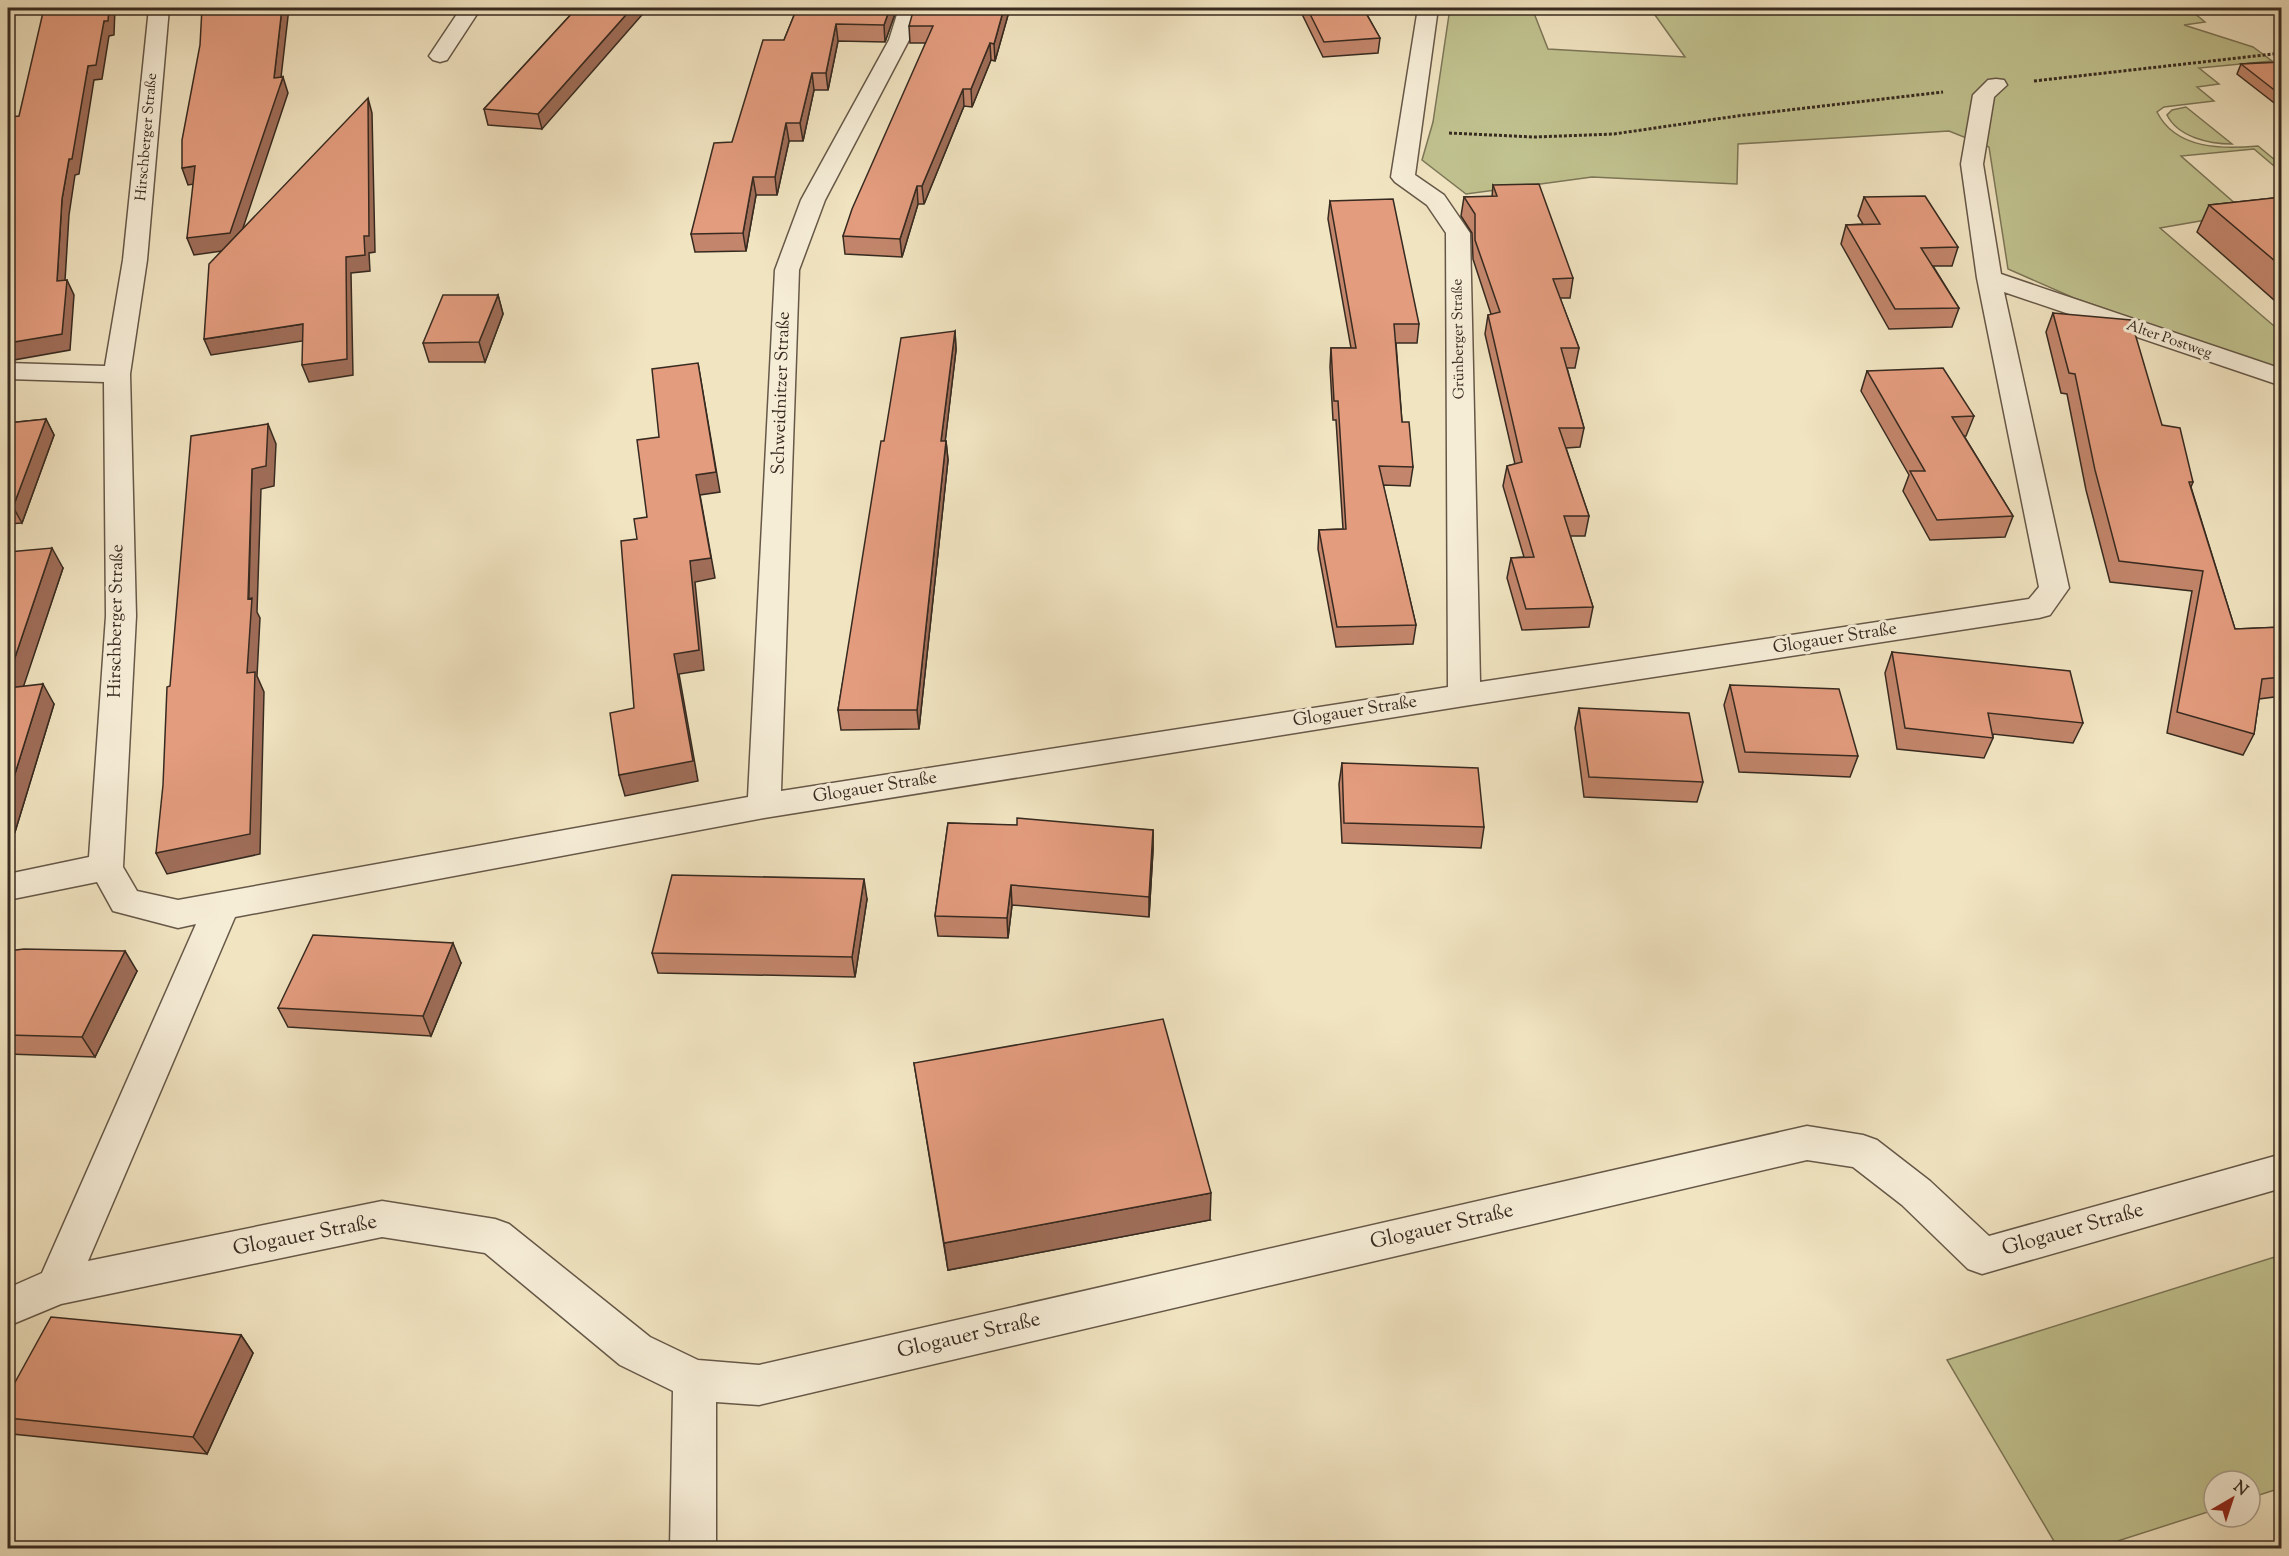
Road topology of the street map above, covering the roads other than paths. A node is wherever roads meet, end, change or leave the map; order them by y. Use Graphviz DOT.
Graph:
graph roads {
  1 [pos="159,8"];
  2 [pos="471,8"];
  3 [pos="909,8"];
  4 [pos="1428,8"];
  5 [pos="440,56"];
  6 [pos="1996,86"];
  7 [pos="1989,278"];
  8 [pos="8,371"];
  9 [pos="117,374"];
  10 [pos="2282,378"];
  11 [pos="1464,695"];
  12 [pos="764,806"];
  13 [pos="106,867"];
  14 [pos="8,887"];
  15 [pos="222,906"];
  16 [pos="2282,1171"];
  17 [pos="57,1286"];
  18 [pos="8,1307"];
  19 [pos="694,1380"];
  20 [pos="693,1548"];
  1 -- 9 [label="street, Hirschberger Straße"];
  2 -- 5 [label="street"];
  3 -- 12 [label="street, Schweidnitzer Straße"];
  4 -- 11 [label="street, Grünberger Straße"];
  6 -- 7 [label="street, Glogauer Straße"];
  7 -- 10 [label="street, Alter Postweg"];
  7 -- 11 [label="street, Glogauer Straße"];
  8 -- 9 [label="street"];
  9 -- 13 [label="street, Hirschberger Straße"];
  11 -- 12 [label="street, Glogauer Straße"];
  12 -- 15 [label="street, Glogauer Straße"];
  13 -- 14 [label="street"];
  13 -- 15 [label="street, Glogauer Straße"];
  15 -- 17 [label="street"];
  16 -- 19 [label="street, Glogauer Straße"];
  17 -- 18 [label="street, Glogauer Straße"];
  17 -- 19 [label="street, Glogauer Straße"];
  19 -- 20 [label="street"];
}
